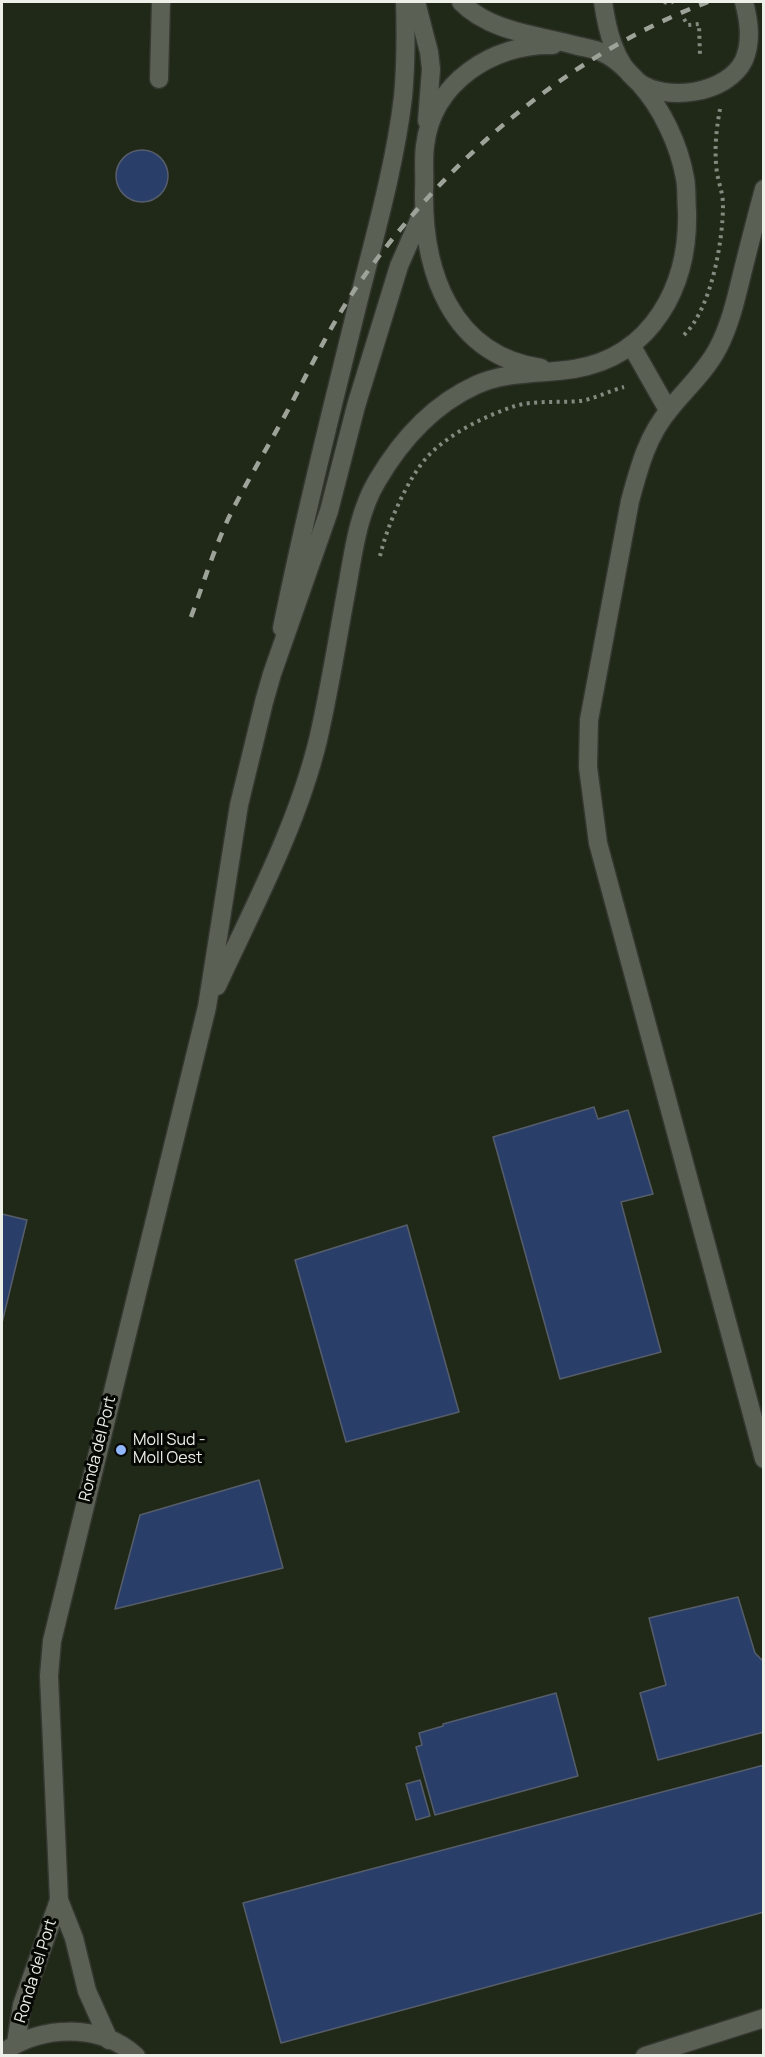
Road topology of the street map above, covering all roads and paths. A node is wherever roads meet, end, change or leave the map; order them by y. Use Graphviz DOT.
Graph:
graph roads {
  1 [pos="161,2"];
  2 [pos="405,2"];
  3 [pos="416,2"];
  4 [pos="461,2"];
  5 [pos="603,2"];
  6 [pos="664,2"];
  7 [pos="744,2"];
  8 [pos="676,6"];
  9 [pos="684,19"];
  10 [pos="577,45"];
  11 [pos="700,56"];
  12 [pos="159,79"];
  13 [pos="637,81"];
  14 [pos="720,109"];
  15 [pos="425,145"];
  16 [pos="764,189"];
  17 [pos="423,211"];
  18 [pos="684,335"];
  19 [pos="631,345"];
  20 [pos="558,370"];
  21 [pos="624,387"];
  22 [pos="668,410"];
  23 [pos="379,559"];
  24 [pos="272,674"];
  25 [pos="207,1007"];
  26 [pos="764,1459"];
  27 [pos="58,1899"];
  28 [pos="764,2018"];
  29 [pos="109,2040"];
  30 [pos="9,2048"];
  31 [pos="136,2055"];
  32 [pos="645,2055"];
  1 -- 12 [label="street"];
  2 -- 24 [label="street"];
  3 -- 15 [label="street"];
  4 -- 10 [label="street"];
  5 -- 13 [label="street"];
  6 -- 8 [label="path"];
  7 -- 13 [label="street"];
  9 -- 11 [label="path"];
  10 -- 13 [label="street"];
  10 -- 15 [label="street"];
  13 -- 19 [label="street"];
  14 -- 18 [label="path"];
  15 -- 17 [label="street"];
  16 -- 22 [label="street"];
  17 -- 20 [label="street"];
  17 -- 24 [label="street"];
  19 -- 20 [label="street"];
  19 -- 22 [label="street"];
  20 -- 25 [label="street"];
  21 -- 23 [label="path"];
  22 -- 26 [label="street"];
  24 -- 25 [label="street"];
  25 -- 27 [label="street, Ronda del Port"];
  27 -- 29 [label="street, Ronda del Port"];
  27 -- 30 [label="street, Ronda del Port"];
  28 -- 32 [label="street"];
  29 -- 30 [label="street"];
  29 -- 31 [label="street"];
}
